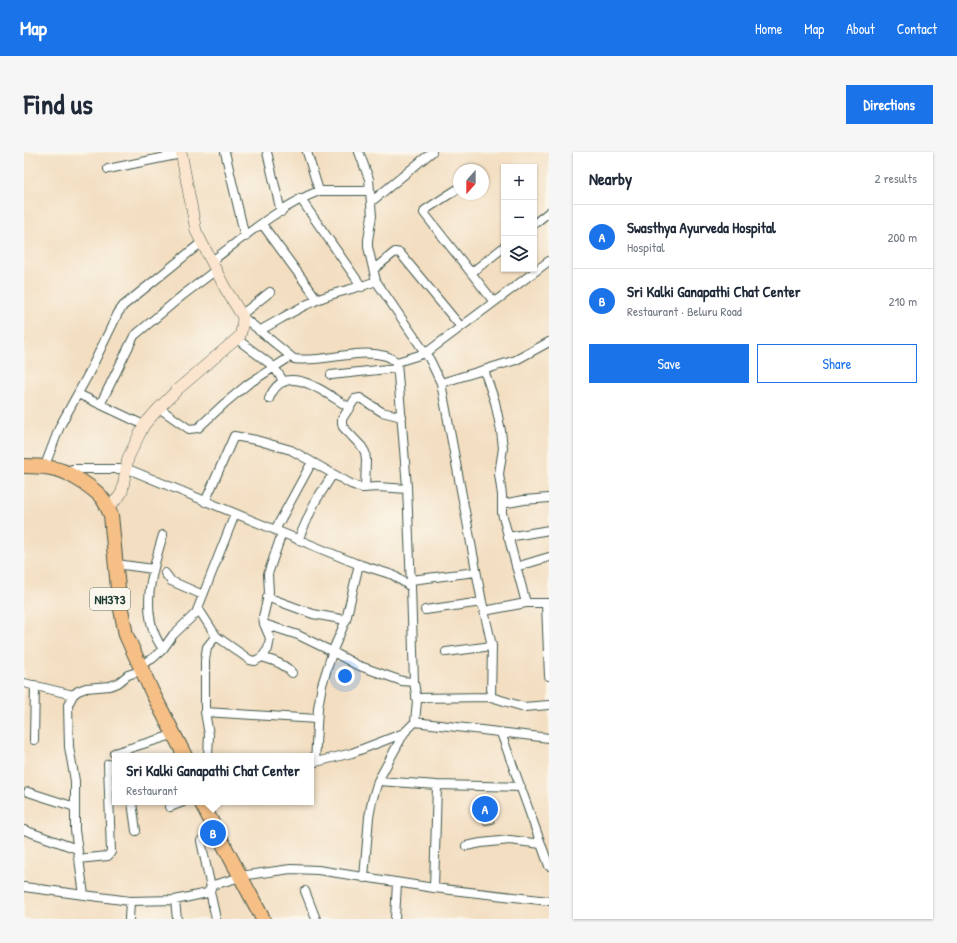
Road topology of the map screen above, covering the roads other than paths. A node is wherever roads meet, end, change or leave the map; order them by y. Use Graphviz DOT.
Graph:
graph roads {
  1 [pos="225,152"];
  2 [pos="267,152"];
  3 [pos="307,152"];
  4 [pos="359,152"];
  5 [pos="432,152"];
  6 [pos="181,153"];
  7 [pos="108,169"];
  8 [pos="319,191"];
  9 [pos="370,191"];
  10 [pos="453,192"];
  11 [pos="300,198"];
  12 [pos="371,202"];
  13 [pos="281,212"];
  14 [pos="549,212"];
  15 [pos="537,222"];
  16 [pos="262,224"];
  17 [pos="245,237"];
  18 [pos="202,242"];
  19 [pos="501,249"];
  20 [pos="549,261"];
  21 [pos="214,266"];
  22 [pos="374,269"];
  23 [pos="471,273"];
  24 [pos="376,281"];
  25 [pos="362,287"];
  26 [pos="270,292"];
  27 [pos="317,300"];
  28 [pos="494,302"];
  29 [pos="242,316"];
  30 [pos="461,327"];
  31 [pos="259,331"];
  32 [pos="237,339"];
  33 [pos="549,342"];
  34 [pos="426,353"];
  35 [pos="290,357"];
  36 [pos="397,365"];
  37 [pos="274,367"];
  38 [pos="484,370"];
  39 [pos="331,375"];
  40 [pos="284,382"];
  41 [pos="441,383"];
  42 [pos="78,394"];
  43 [pos="269,399"];
  44 [pos="100,403"];
  45 [pos="159,408"];
  46 [pos="350,408"];
  47 [pos="402,417"];
  48 [pos="144,426"];
  49 [pos="312,462"];
  50 [pos="24,466"];
  51 [pos="44,468"];
  52 [pos="125,469"];
  53 [pos="66,472"];
  54 [pos="24,474"];
  55 [pos="333,474"];
  56 [pos="365,488"];
  57 [pos="407,489"];
  58 [pos="549,498"];
  59 [pos="205,502"];
  60 [pos="502,504"];
  61 [pos="108,507"];
  62 [pos="234,514"];
  63 [pos="549,530"];
  64 [pos="278,531"];
  65 [pos="163,535"];
  66 [pos="508,537"];
  67 [pos="298,540"];
  68 [pos="549,557"];
  69 [pos="116,564"];
  70 [pos="359,564"];
  71 [pos="516,567"];
  72 [pos="153,569"];
  73 [pos="476,572"];
  74 [pos="165,573"];
  75 [pos="411,584"];
  76 [pos="203,595"];
  77 [pos="267,597"];
  78 [pos="482,602"];
  79 [pos="526,603"];
  80 [pos="548,604"];
  81 [pos="198,608"];
  82 [pos="425,610"];
  83 [pos="484,611"];
  84 [pos="346,620"];
  85 [pos="264,624"];
  86 [pos="216,636"];
  87 [pos="492,646"];
  88 [pos="163,649"];
  89 [pos="333,652"];
  90 [pos="446,652"];
  91 [pos="262,657"];
  92 [pos="137,669"];
  93 [pos="292,673"];
  94 [pos="549,676"];
  95 [pos="414,682"];
  96 [pos="24,683"];
  97 [pos="35,685"];
  98 [pos="73,695"];
  99 [pos="491,697"];
  100 [pos="416,698"];
  101 [pos="549,705"];
  102 [pos="206,712"];
  103 [pos="317,718"];
  104 [pos="415,722"];
  105 [pos="404,733"];
  106 [pos="501,733"];
  107 [pos="166,737"];
  108 [pos="549,738"];
  109 [pos="34,740"];
  110 [pos="129,752"];
  111 [pos="114,753"];
  112 [pos="174,753"];
  113 [pos="183,753"];
  114 [pos="208,753"];
  115 [pos="314,753"];
  116 [pos="314,763"];
  117 [pos="108,764"];
  118 [pos="378,781"];
  119 [pos="437,785"];
  120 [pos="521,787"];
  121 [pos="28,792"];
  122 [pos="132,805"];
  123 [pos="175,805"];
  124 [pos="203,805"];
  125 [pos="210,805"];
  126 [pos="75,807"];
  127 [pos="170,807"];
  128 [pos="24,830"];
  129 [pos="136,831"];
  130 [pos="201,841"];
  131 [pos="541,844"];
  132 [pos="466,846"];
  133 [pos="77,849"];
  134 [pos="78,859"];
  135 [pos="549,866"];
  136 [pos="244,876"];
  137 [pos="364,878"];
  138 [pos="397,883"];
  139 [pos="24,887"];
  140 [pos="434,888"];
  141 [pos="210,889"];
  142 [pos="305,891"];
  143 [pos="84,895"];
  144 [pos="175,900"];
  145 [pos="130,901"];
  146 [pos="549,901"];
  147 [pos="129,919"];
  148 [pos="177,919"];
  149 [pos="216,919"];
  150 [pos="263,919"];
  151 [pos="270,919"];
  152 [pos="316,919"];
  153 [pos="395,919"];
  1 -- 17 [label="street"];
  2 -- 13 [label="street"];
  3 -- 8 [label="street"];
  4 -- 9 [label="street"];
  5 -- 12 [label="street"];
  6 -- 7 [label="street"];
  6 -- 18 [label="street"];
  8 -- 9 [label="street"];
  8 -- 11 [label="street"];
  9 -- 12 [label="street"];
  10 -- 23 [label="street"];
  11 -- 13 [label="street"];
  11 -- 25 [label="street"];
  12 -- 22 [label="street"];
  13 -- 16 [label="street"];
  14 -- 15 [label="street"];
  16 -- 17 [label="street"];
  16 -- 27 [label="street"];
  17 -- 21 [label="street"];
  18 -- 21 [label="street"];
  18 -- 42 [label="street"];
  19 -- 23 [label="street"];
  20 -- 28 [label="street"];
  21 -- 29 [label="street"];
  21 -- 44 [label="street"];
  22 -- 24 [label="street"];
  22 -- 30 [label="street"];
  23 -- 28 [label="street"];
  24 -- 25 [label="street"];
  24 -- 34 [label="street"];
  25 -- 27 [label="street"];
  26 -- 29 [label="street"];
  27 -- 31 [label="street"];
  28 -- 30 [label="street"];
  29 -- 31 [label="street"];
  29 -- 32 [label="street"];
  30 -- 34 [label="street"];
  31 -- 35 [label="street"];
  32 -- 37 [label="street"];
  32 -- 45 [label="street"];
  33 -- 38 [label="street"];
  34 -- 36 [label="street"];
  34 -- 41 [label="street"];
  35 -- 36 [label="street"];
  35 -- 37 [label="street"];
  36 -- 39 [label="street"];
  36 -- 47 [label="street"];
  37 -- 40 [label="street"];
  37 -- 45 [label="street"];
  38 -- 41 [label="street"];
  38 -- 60 [label="street"];
  40 -- 43 [label="street"];
  40 -- 46 [label="street"];
  41 -- 73 [label="street"];
  42 -- 44 [label="street"];
  42 -- 51 [label="street"];
  44 -- 48 [label="street"];
  45 -- 48 [label="street"];
  46 -- 47 [label="street"];
  46 -- 56 [label="street"];
  47 -- 57 [label="street"];
  48 -- 52 [label="street"];
  49 -- 55 [label="street"];
  49 -- 59 [label="street"];
  49 -- 64 [label="street"];
  50 -- 51 [label="highway, NH373"];
  51 -- 53 [label="highway, NH373"];
  52 -- 53 [label="street"];
  52 -- 59 [label="street"];
  52 -- 61 [label="street"];
  53 -- 61 [label="highway, NH373"];
  54 -- 92 [label="highway, NH373"];
  55 -- 56 [label="street"];
  55 -- 67 [label="street"];
  56 -- 57 [label="street"];
  57 -- 75 [label="street"];
  58 -- 60 [label="street"];
  59 -- 62 [label="street"];
  60 -- 66 [label="street"];
  61 -- 69 [label="highway, NH373"];
  62 -- 64 [label="street"];
  62 -- 76 [label="street"];
  63 -- 66 [label="street"];
  64 -- 67 [label="street"];
  64 -- 77 [label="street"];
  65 -- 72 [label="street"];
  66 -- 71 [label="street"];
  67 -- 70 [label="street"];
  68 -- 71 [label="street"];
  69 -- 72 [label="street"];
  69 -- 92 [label="highway, NH373"];
  70 -- 75 [label="street"];
  70 -- 84 [label="street"];
  71 -- 79 [label="street"];
  72 -- 88 [label="street"];
  73 -- 75 [label="street"];
  73 -- 78 [label="street"];
  74 -- 76 [label="street"];
  75 -- 95 [label="street"];
  76 -- 81 [label="street"];
  77 -- 84 [label="street"];
  77 -- 85 [label="street"];
  78 -- 82 [label="street"];
  78 -- 83 [label="street"];
  79 -- 80 [label="street"];
  79 -- 83 [label="street"];
  80 -- 94 [label="street"];
  81 -- 86 [label="street"];
  81 -- 88 [label="street"];
  83 -- 87 [label="street"];
  84 -- 89 [label="street"];
  85 -- 89 [label="street"];
  85 -- 91 [label="street"];
  86 -- 91 [label="street"];
  86 -- 102 [label="street"];
  87 -- 90 [label="street"];
  87 -- 99 [label="street"];
  88 -- 92 [label="street"];
  89 -- 95 [label="street"];
  89 -- 103 [label="street"];
  91 -- 93 [label="street"];
  92 -- 98 [label="street"];
  92 -- 107 [label="highway, NH373"];
  92 -- 113 [label="highway, NH373"];
  95 -- 100 [label="street"];
  96 -- 97 [label="street"];
  97 -- 98 [label="street"];
  97 -- 109 [label="street"];
  98 -- 126 [label="street"];
  99 -- 100 [label="street"];
  99 -- 101 [label="street"];
  100 -- 104 [label="street"];
  102 -- 103 [label="street"];
  102 -- 114 [label="street"];
  103 -- 115 [label="street"];
  104 -- 105 [label="street"];
  104 -- 106 [label="street"];
  105 -- 116 [label="street"];
  105 -- 118 [label="street"];
  106 -- 108 [label="street"];
  106 -- 120 [label="street"];
  107 -- 110 [label="street"];
  107 -- 112 [label="highway, NH373"];
  110 -- 111 [label="street"];
  117 -- 134 [label="street"];
  118 -- 119 [label="street"];
  118 -- 137 [label="street"];
  119 -- 120 [label="street"];
  119 -- 140 [label="street"];
  120 -- 131 [label="street"];
  121 -- 126 [label="street"];
  122 -- 129 [label="street"];
  123 -- 127 [label="street"];
  124 -- 136 [label="highway"];
  125 -- 136 [label="highway"];
  126 -- 133 [label="street"];
  128 -- 133 [label="street"];
  130 -- 141 [label="street"];
  131 -- 132 [label="street"];
  131 -- 135 [label="street"];
  133 -- 134 [label="street"];
  134 -- 143 [label="street"];
  136 -- 137 [label="street"];
  136 -- 141 [label="street"];
  136 -- 150 [label="highway"];
  136 -- 151 [label="highway"];
  137 -- 138 [label="street"];
  138 -- 140 [label="street"];
  138 -- 153 [label="street"];
  139 -- 143 [label="street"];
  140 -- 146 [label="street"];
  141 -- 144 [label="street"];
  141 -- 149 [label="street"];
  142 -- 152 [label="street"];
  143 -- 145 [label="street"];
  144 -- 145 [label="street"];
  144 -- 148 [label="street"];
  145 -- 147 [label="street"];
}
